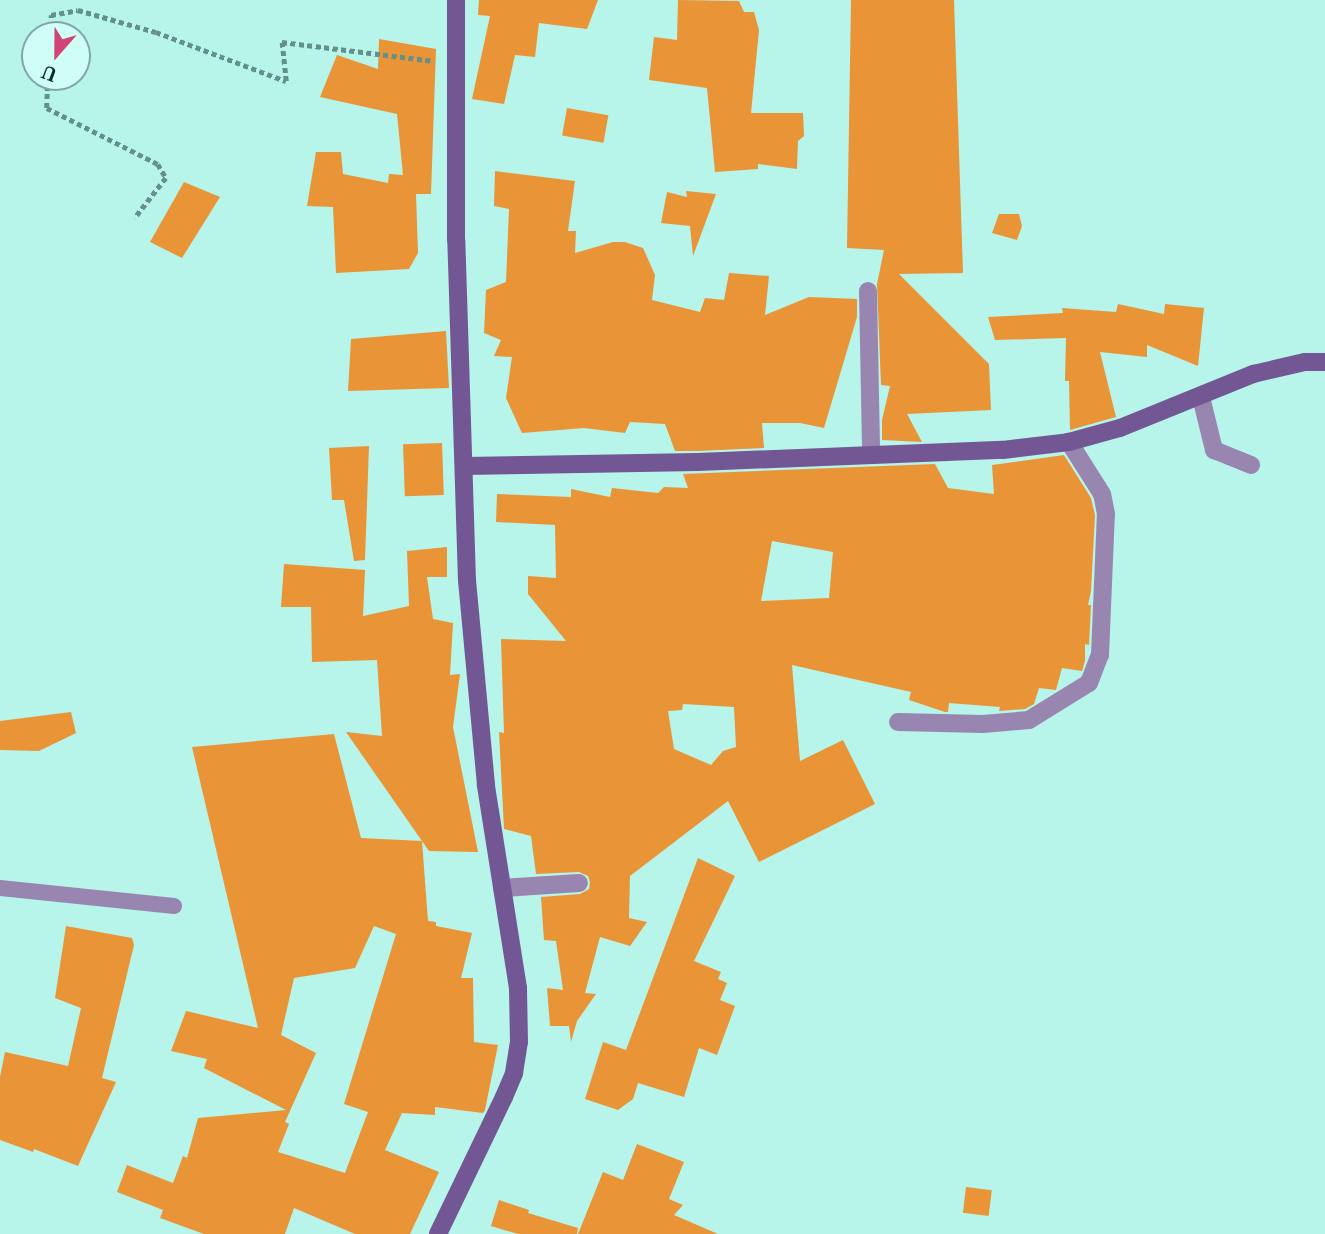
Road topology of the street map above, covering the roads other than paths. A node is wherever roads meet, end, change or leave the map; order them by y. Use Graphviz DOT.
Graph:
graph roads {
  1 [pos="456,0"];
  2 [pos="869,291"];
  3 [pos="1325,362"];
  4 [pos="1201,397"];
  5 [pos="1069,442"];
  6 [pos="871,453"];
  7 [pos="1251,465"];
  8 [pos="465,466"];
  9 [pos="898,722"];
  10 [pos="579,884"];
  11 [pos="0,888"];
  12 [pos="502,888"];
  13 [pos="174,906"];
  14 [pos="438,1234"];
  1 -- 8 [label="street"];
  2 -- 6 [label="street"];
  3 -- 4 [label="street"];
  4 -- 5 [label="street"];
  4 -- 7 [label="street"];
  5 -- 6 [label="street"];
  5 -- 9 [label="street"];
  6 -- 8 [label="street"];
  8 -- 12 [label="street"];
  10 -- 12 [label="street"];
  11 -- 13 [label="lane"];
  12 -- 14 [label="street"];
}
